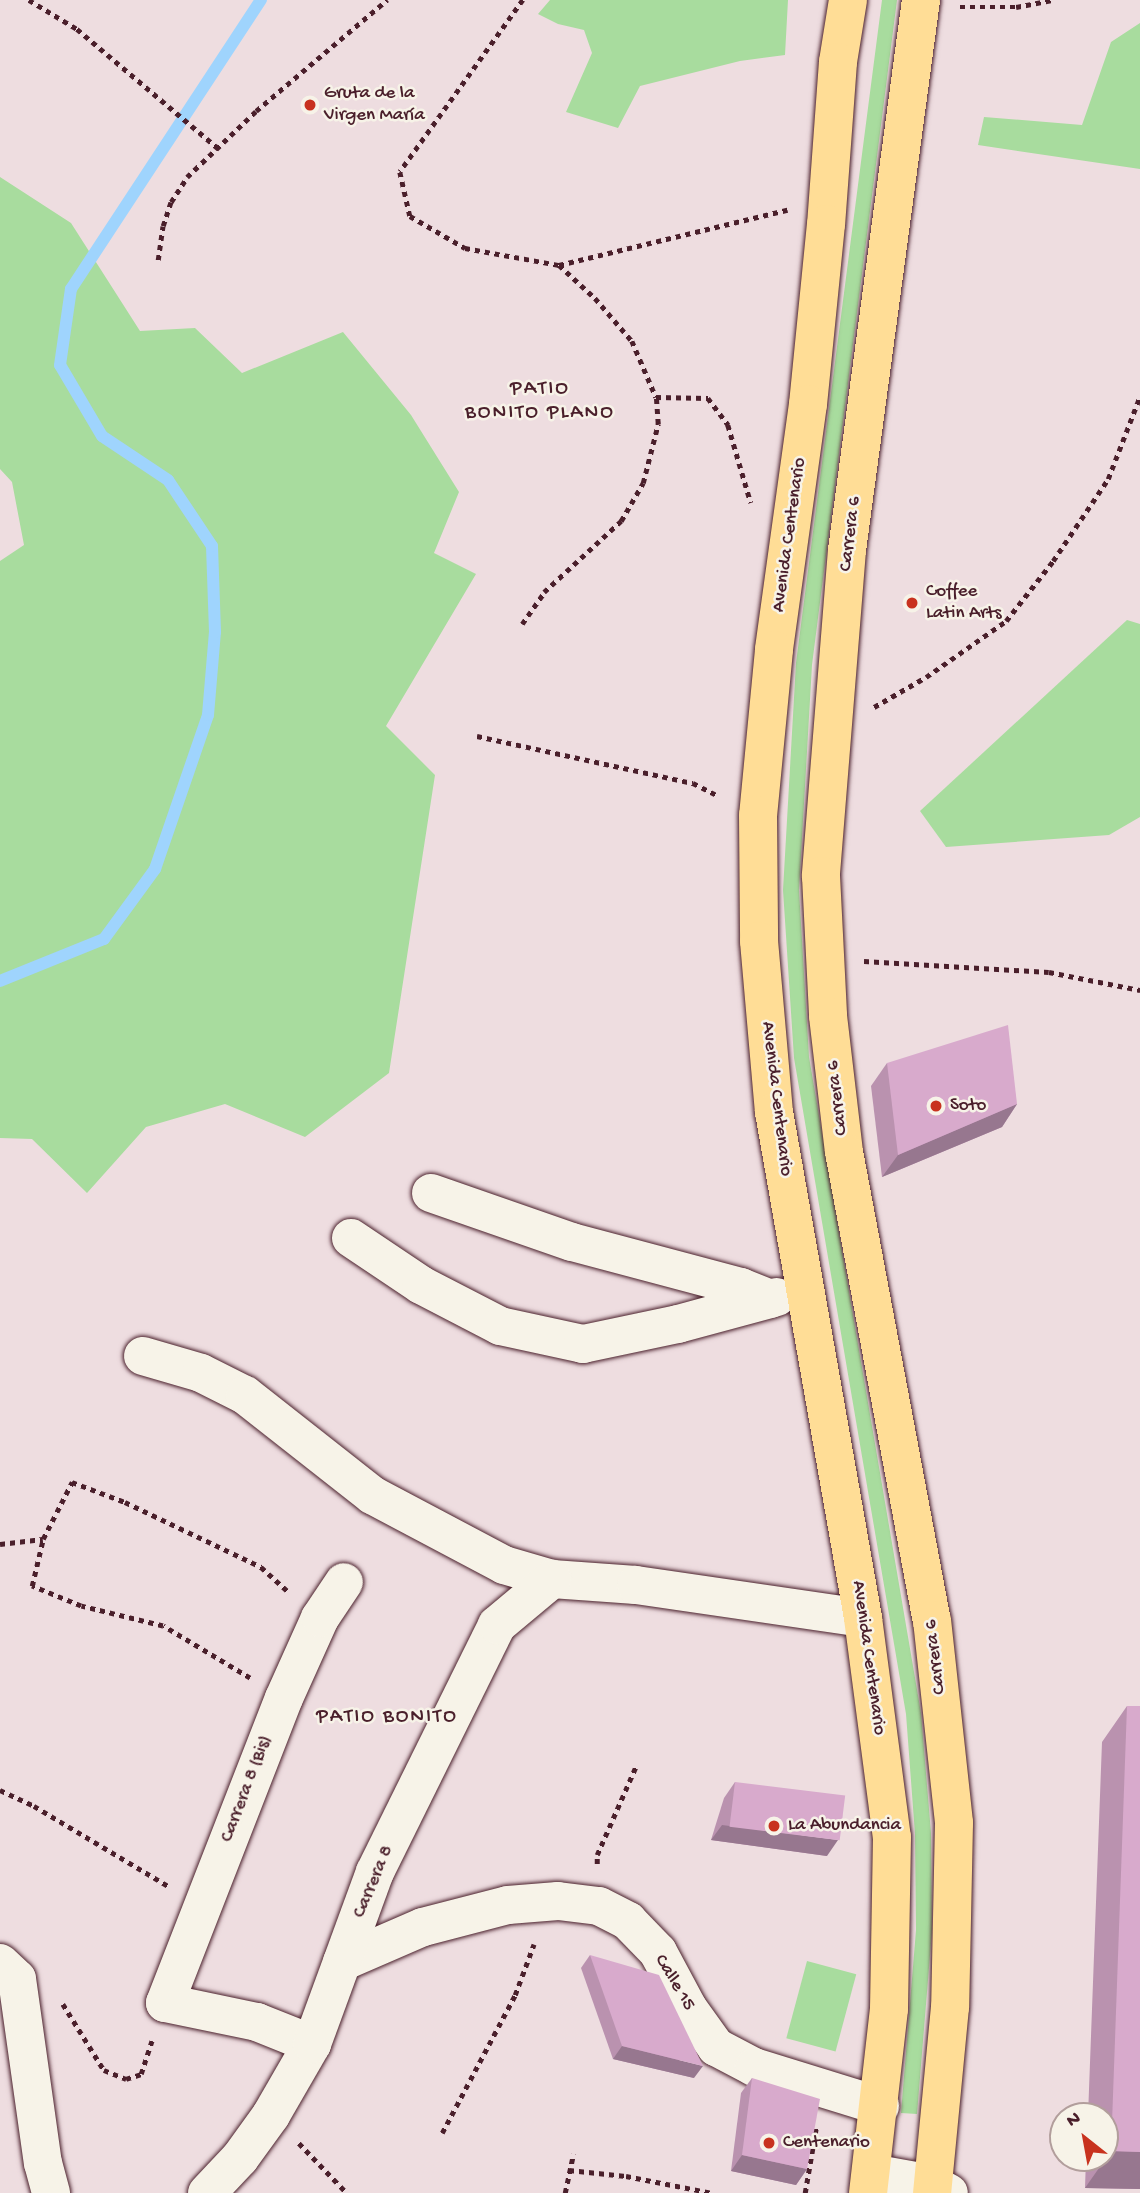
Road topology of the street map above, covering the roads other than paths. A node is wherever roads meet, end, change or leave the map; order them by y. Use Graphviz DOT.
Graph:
graph roads {
  1 [pos="848,0"];
  2 [pos="921,1"];
  3 [pos="431,1193"];
  4 [pos="351,1238"];
  5 [pos="788,1295"];
  6 [pos="143,1356"];
  7 [pos="552,1579"];
  8 [pos="344,1582"];
  9 [pos="863,1618"];
  10 [pos="342,1962"];
  11 [pos="9,1971"];
  12 [pos="312,2043"];
  13 [pos="880,2106"];
  14 [pos="869,2183"];
  15 [pos="938,2190"];
  16 [pos="51,2193"];
  17 [pos="208,2193"];
  1 -- 5 [label="main road, Avenida Centenario"];
  2 -- 15 [label="main road, Carrera 6"];
  3 -- 5 [label="street"];
  4 -- 5 [label="street"];
  5 -- 9 [label="main road, Avenida Centenario"];
  6 -- 7 [label="street"];
  7 -- 9 [label="street"];
  7 -- 10 [label="street, Carrera 8"];
  8 -- 12 [label="street, Carrera 8 (Bis)"];
  9 -- 13 [label="main road, Avenida Centenario"];
  10 -- 12 [label="street, Carrera 8"];
  10 -- 13 [label="street, Calle 15"];
  11 -- 16 [label="street"];
  12 -- 17 [label="street, Carrera 8"];
  13 -- 14 [label="main road, Avenida Centenario"];
  14 -- 15 [label="street"];
}
